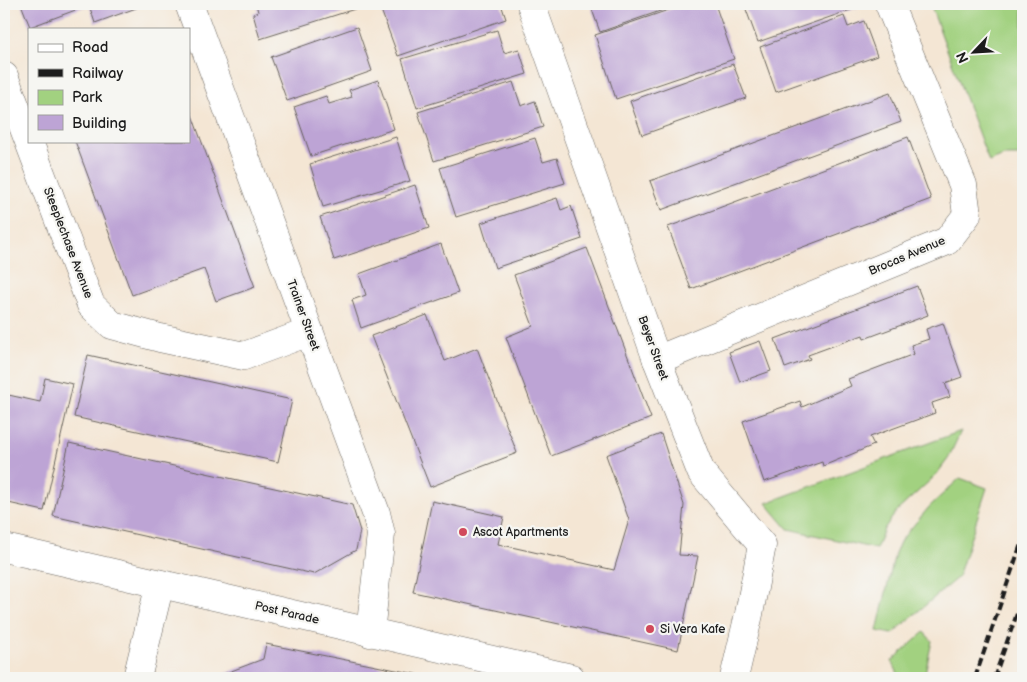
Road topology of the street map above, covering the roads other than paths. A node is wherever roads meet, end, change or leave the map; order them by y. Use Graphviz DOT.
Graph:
graph roads {
  1 [pos="189,4"];
  2 [pos="531,4"];
  3 [pos="889,4"];
  4 [pos="4,76"];
  5 [pos="28,139"];
  6 [pos="29,142"];
  7 [pos="309,332"];
  8 [pos="656,360"];
  9 [pos="4,548"];
  10 [pos="160,584"];
  11 [pos="370,633"];
  12 [pos="137,678"];
  13 [pos="570,678"];
  14 [pos="734,678"];
  1 -- 7 [label="street, Trainer Street"];
  2 -- 8 [label="street, Beyer Street"];
  3 -- 8 [label="street, Brocas Avenue"];
  4 -- 5 [label="street, Steeplechase Avenue"];
  6 -- 7 [label="street, Steeplechase Avenue"];
  7 -- 11 [label="street, Trainer Street"];
  8 -- 14 [label="street, Beyer Street"];
  9 -- 10 [label="street, Post Parade"];
  10 -- 11 [label="street, Post Parade"];
  10 -- 12 [label="street"];
  11 -- 13 [label="street, Post Parade"];
}
